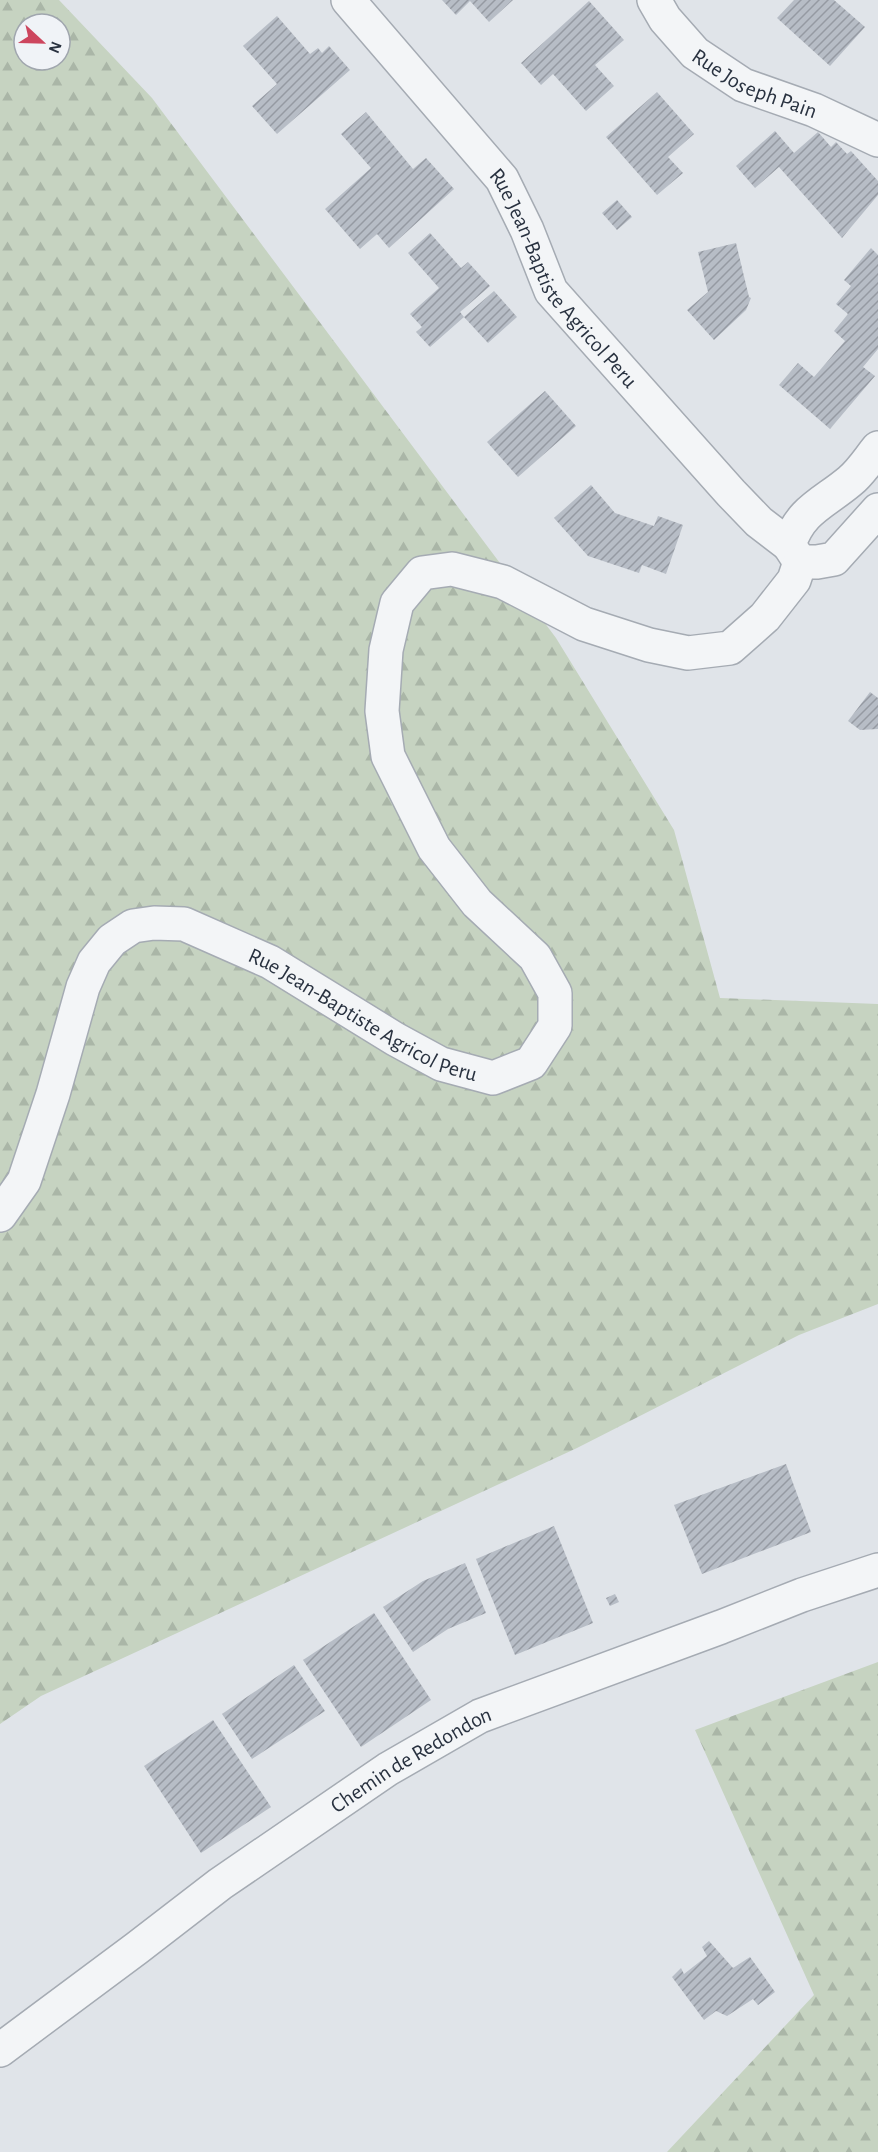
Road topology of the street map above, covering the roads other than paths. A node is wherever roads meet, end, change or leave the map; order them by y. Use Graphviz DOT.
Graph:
graph roads {
  1 [pos="348,0"];
  2 [pos="654,0"];
  3 [pos="878,140"];
  4 [pos="878,448"];
  5 [pos="878,510"];
  6 [pos="795,553"];
  7 [pos="0,1215"];
  8 [pos="878,1570"];
  9 [pos="0,2050"];
  1 -- 6 [label="street, Rue Jean-Baptiste Agricol Peru"];
  2 -- 3 [label="street, Rue Joseph Pain"];
  4 -- 6 [label="street"];
  5 -- 6 [label="street"];
  6 -- 7 [label="street, Rue Jean-Baptiste Agricol Peru"];
  8 -- 9 [label="street, Chemin de Redondon"];
}
